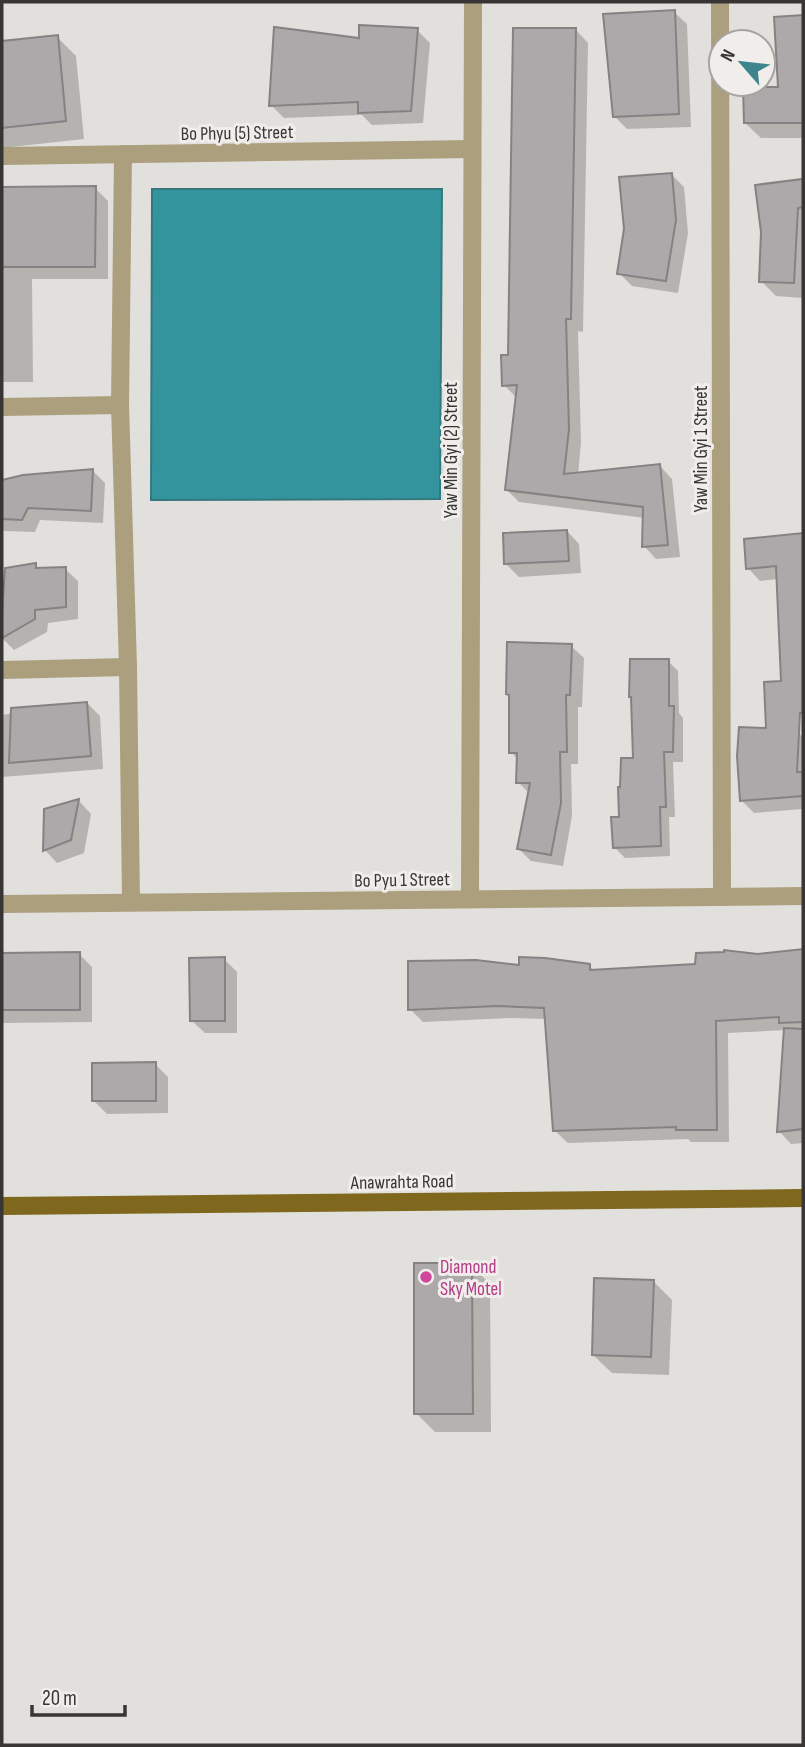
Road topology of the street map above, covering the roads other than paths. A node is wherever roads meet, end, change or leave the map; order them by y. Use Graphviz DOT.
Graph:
graph roads {
  1 [pos="472,2"];
  2 [pos="720,2"];
  3 [pos="472,149"];
  4 [pos="123,154"];
  5 [pos="2,156"];
  6 [pos="120,405"];
  7 [pos="2,407"];
  8 [pos="128,667"];
  9 [pos="2,670"];
  10 [pos="803,896"];
  11 [pos="722,897"];
  12 [pos="470,899"];
  13 [pos="131,902"];
  14 [pos="2,904"];
  15 [pos="803,1198"];
  16 [pos="2,1206"];
  1 -- 3 [label="street, Yaw Min Gyi (2) Street"];
  2 -- 11 [label="street, Yaw Min Gyi 1 Street"];
  3 -- 4 [label="street, Bo Phyu (5) Street"];
  3 -- 12 [label="street, Yaw Min Gyi (2) Street"];
  4 -- 5 [label="street, Bo Phyu (5) Street"];
  4 -- 6 [label="street"];
  6 -- 7 [label="street"];
  6 -- 8 [label="street"];
  8 -- 9 [label="street"];
  8 -- 13 [label="street"];
  10 -- 11 [label="street, Bo Pyu 1 Street"];
  11 -- 12 [label="street, Bo Pyu 1 Street"];
  12 -- 13 [label="street, Bo Pyu 1 Street"];
  13 -- 14 [label="street, Bo Pyu 1 Street"];
  15 -- 16 [label="main road, Anawrahta Road"];
}
